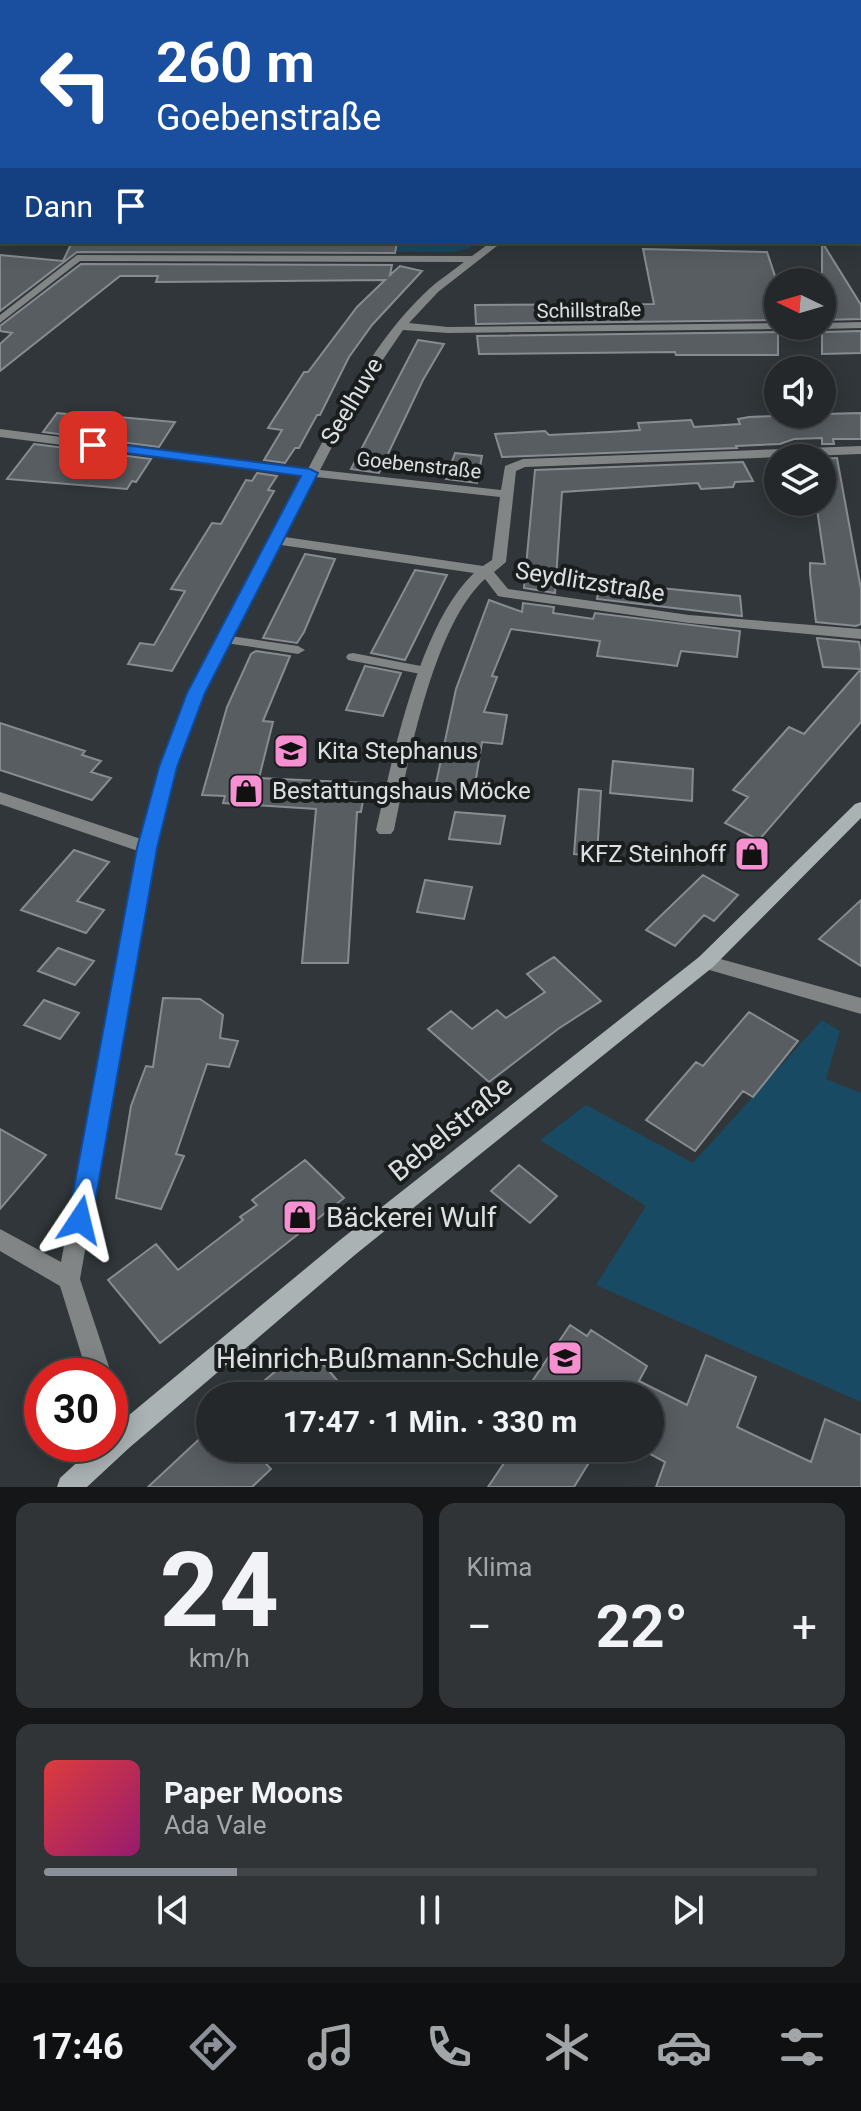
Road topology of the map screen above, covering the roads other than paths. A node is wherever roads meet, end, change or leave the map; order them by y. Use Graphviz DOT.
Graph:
graph roads {
  1 [pos="495,244"];
  2 [pos="476,259"];
  3 [pos="0,320"];
  4 [pos="861,325"];
  5 [pos="400,326"];
  6 [pos="764,326"];
  7 [pos="836,326"];
  8 [pos="0,433"];
  9 [pos="861,451"];
  10 [pos="310,473"];
  11 [pos="506,494"];
  12 [pos="276,540"];
  13 [pos="486,571"];
  14 [pos="861,634"];
  15 [pos="224,639"];
  16 [pos="298,650"];
  17 [pos="353,657"];
  18 [pos="426,671"];
  19 [pos="0,798"];
  20 [pos="861,808"];
  21 [pos="385,830"];
  22 [pos="147,848"];
  23 [pos="706,962"];
  24 [pos="861,1006"];
  25 [pos="0,1239"];
  26 [pos="69,1279"];
  27 [pos="94,1358"];
  28 [pos="128,1432"];
  29 [pos="96,1462"];
  30 [pos="69,1487"];
  1 -- 2 [label="street, Seelhuve"];
  2 -- 3 [label="street"];
  2 -- 5 [label="street, Seelhuve"];
  4 -- 7 [label="street"];
  5 -- 6 [label="street, Schillstraße"];
  5 -- 10 [label="street, Seelhuve"];
  8 -- 10 [label="street, Goebenstraße"];
  9 -- 11 [label="street, Goebenstraße"];
  10 -- 11 [label="street, Goebenstraße"];
  10 -- 12 [label="street, Seelhuve"];
  11 -- 13 [label="street"];
  12 -- 13 [label="street, Seydlitzstraße"];
  12 -- 15 [label="street, Seelhuve"];
  13 -- 14 [label="street, Seydlitzstraße"];
  13 -- 18 [label="street"];
  15 -- 16 [label="lane"];
  15 -- 22 [label="street, Seelhuve"];
  17 -- 18 [label="lane"];
  18 -- 21 [label="street"];
  19 -- 22 [label="street"];
  20 -- 23 [label="main road, Bebelstraße"];
  22 -- 26 [label="street, Seelhuve"];
  23 -- 24 [label="street"];
  23 -- 28 [label="main road, Bebelstraße"];
  25 -- 26 [label="street"];
  26 -- 27 [label="street, Seelhuve"];
  29 -- 30 [label="main road, Bebelstraße"];
}
